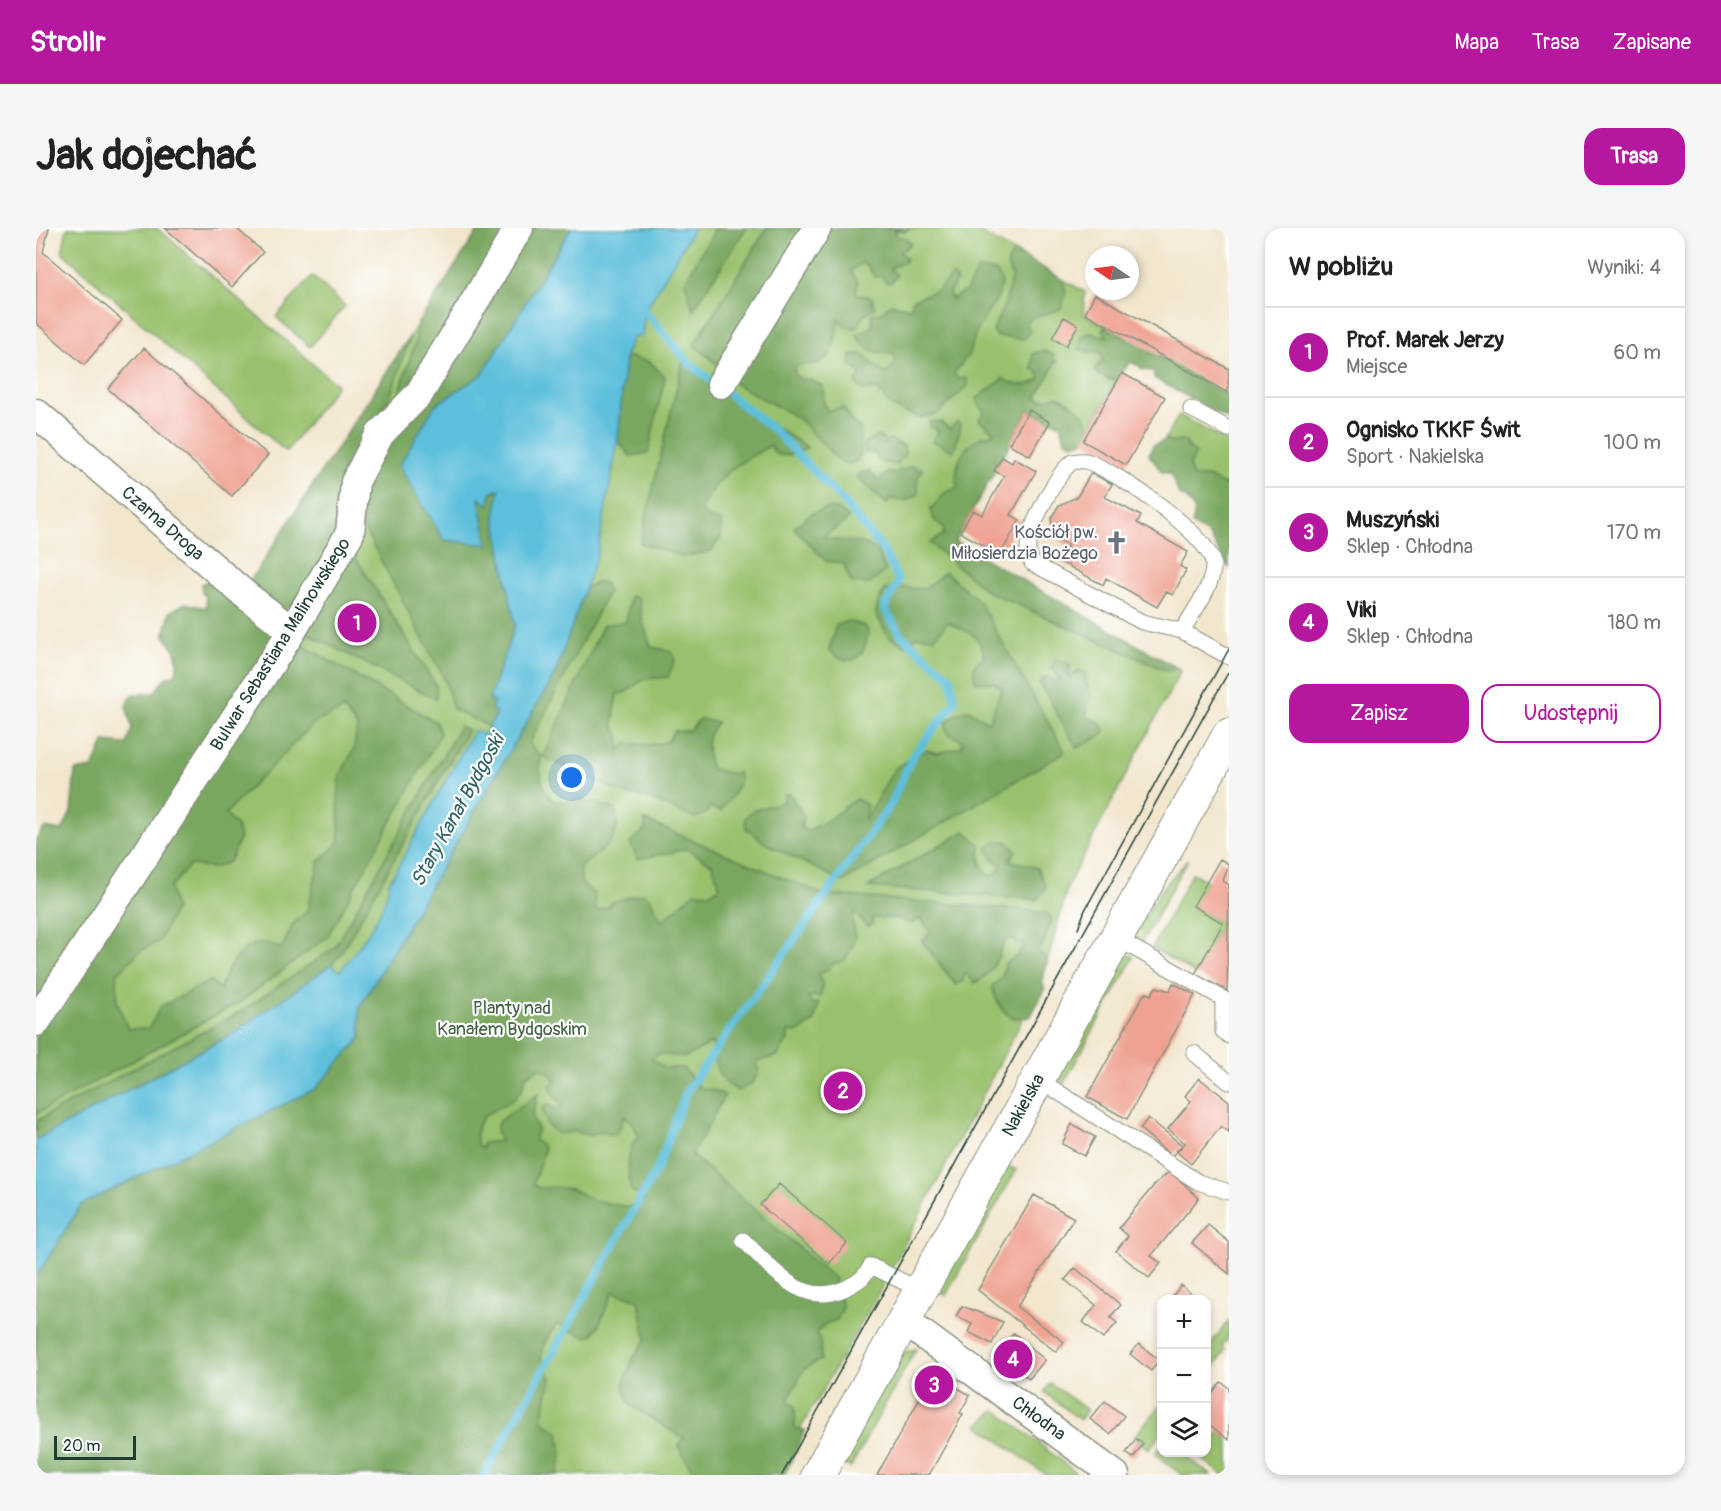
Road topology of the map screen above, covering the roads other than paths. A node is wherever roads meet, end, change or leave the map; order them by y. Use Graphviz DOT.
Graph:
graph roads {
  1 [pos="519,228"];
  2 [pos="817,228"];
  3 [pos="721,384"];
  4 [pos="1191,408"];
  5 [pos="36,413"];
  6 [pos="1229,429"];
  7 [pos="292,631"];
  8 [pos="1182,631"];
  9 [pos="1229,657"];
  10 [pos="1229,735"];
  11 [pos="1116,938"];
  12 [pos="1226,1001"];
  13 [pos="36,1022"];
  14 [pos="1229,1036"];
  15 [pos="1194,1053"];
  16 [pos="1038,1079"];
  17 [pos="1229,1082"];
  18 [pos="1229,1192"];
  19 [pos="743,1240"];
  20 [pos="920,1290"];
  21 [pos="903,1320"];
  22 [pos="818,1475"];
  23 [pos="1115,1475"];
  1 -- 7 [label="street, Bulwar Sebastiana Malinowskiego"];
  2 -- 3 [label="street"];
  4 -- 6 [label="lane"];
  5 -- 7 [label="street, Czarna Droga"];
  7 -- 13 [label="street, Bulwar Sebastiana Malinowskiego"];
  8 -- 8 [label="lane"];
  8 -- 9 [label="lane"];
  10 -- 11 [label="main road, Nakielska"];
  11 -- 12 [label="lane"];
  11 -- 16 [label="main road, Nakielska"];
  12 -- 14 [label="lane"];
  15 -- 17 [label="lane"];
  16 -- 18 [label="lane"];
  16 -- 20 [label="main road, Nakielska"];
  19 -- 20 [label="lane"];
  20 -- 21 [label="main road, Nakielska"];
  21 -- 22 [label="main road, Nakielska"];
  21 -- 23 [label="street, Chłodna"];
}
